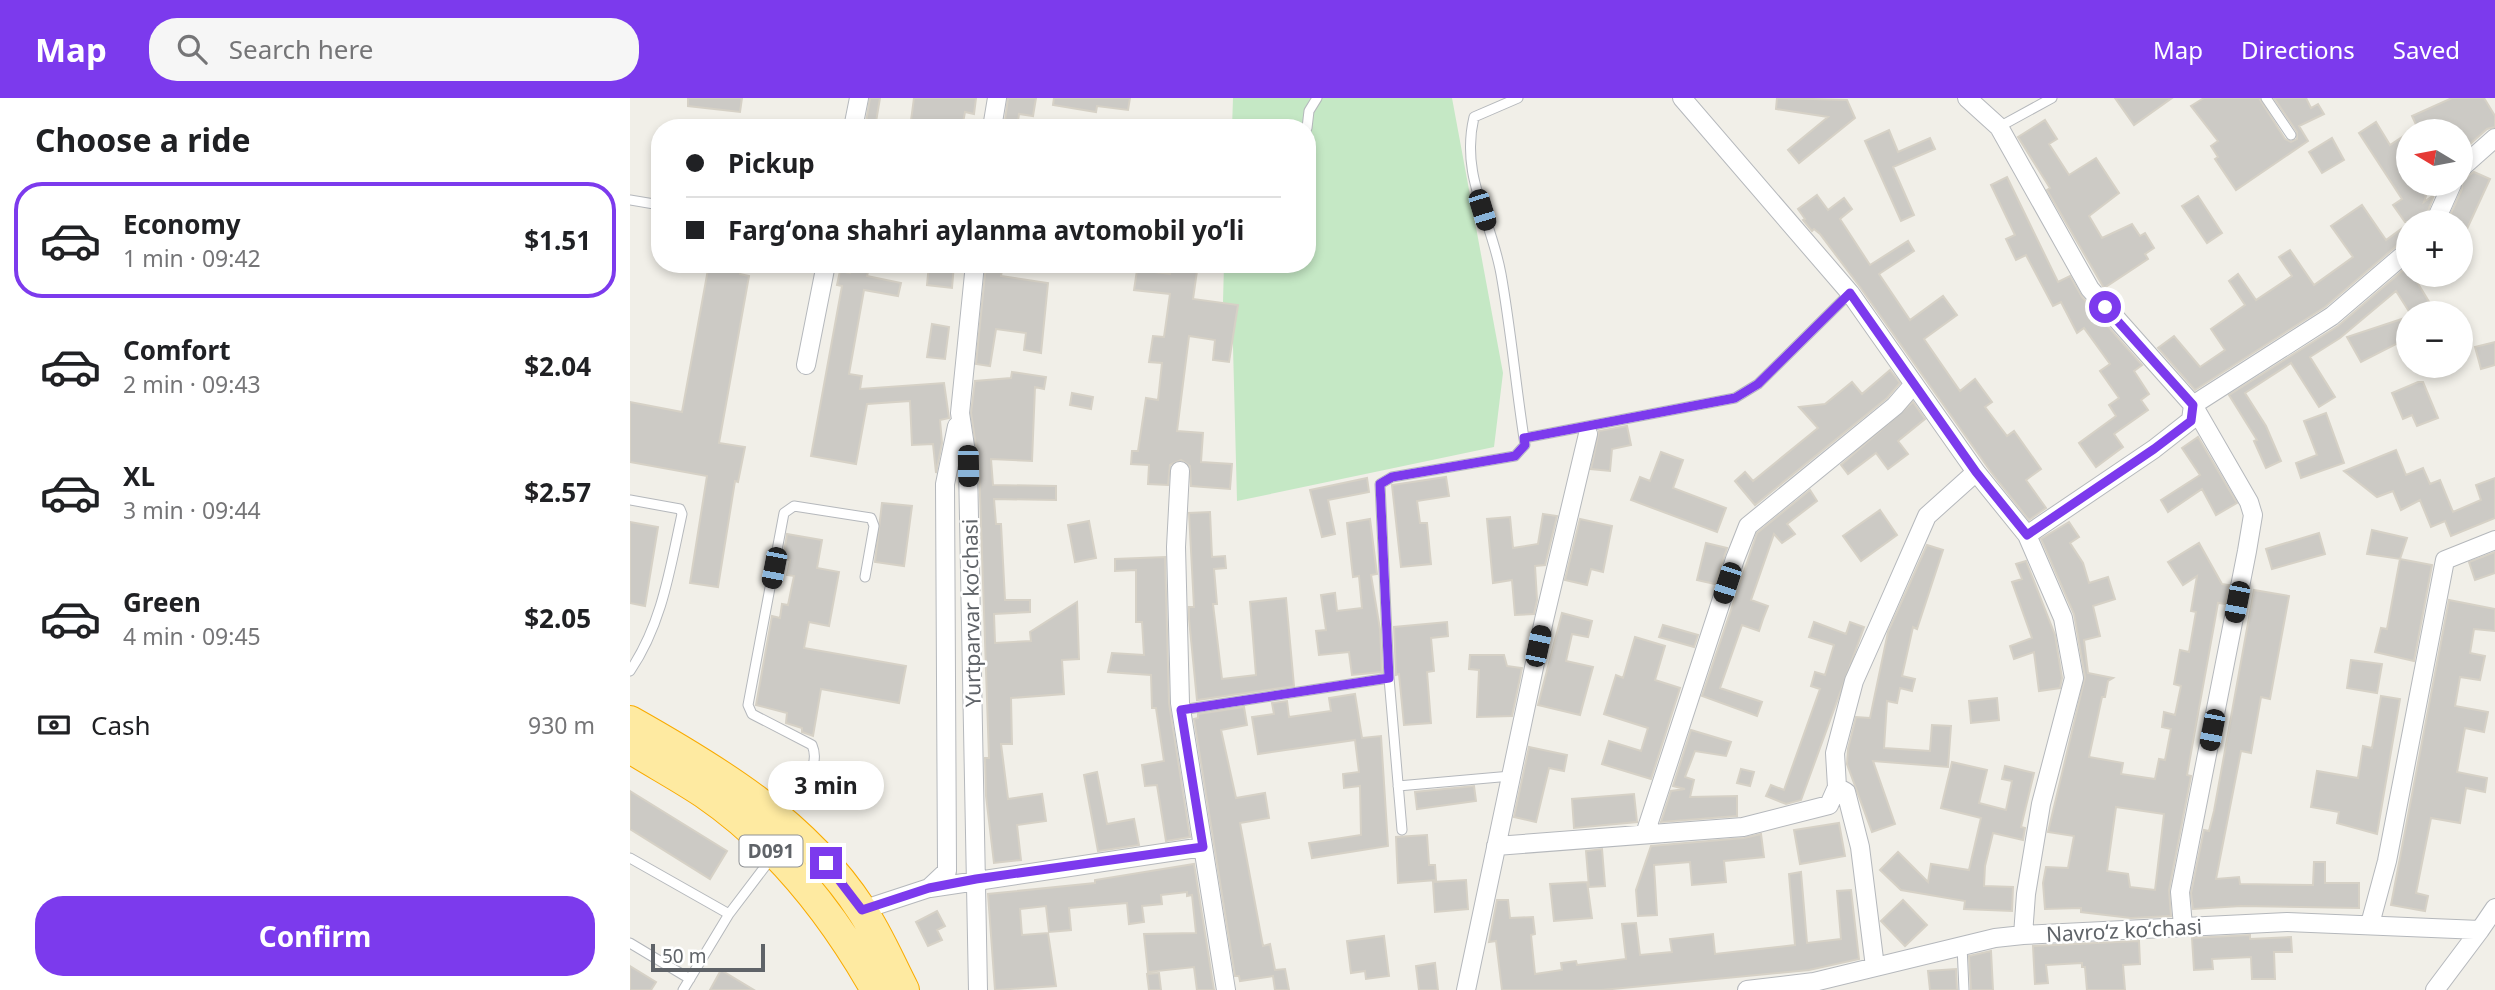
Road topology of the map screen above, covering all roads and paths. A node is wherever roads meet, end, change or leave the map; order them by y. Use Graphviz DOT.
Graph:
graph roads {
  1 [pos="859,98"];
  2 [pos="997,98"];
  3 [pos="1317,98"];
  4 [pos="1518,98"];
  5 [pos="1682,98"];
  6 [pos="1967,98"];
  7 [pos="2052,98"];
  8 [pos="2266,98"];
  9 [pos="855,119"];
  10 [pos="994,119"];
  11 [pos="1308,119"];
  12 [pos="1999,127"];
  13 [pos="2291,135"];
  14 [pos="2495,138"];
  15 [pos="2473,155"];
  16 [pos="630,200"];
  17 [pos="651,204"];
  18 [pos="2396,261"];
  19 [pos="824,273"];
  20 [pos="974,273"];
  21 [pos="1850,293"];
  22 [pos="806,365"];
  23 [pos="1914,384"];
  24 [pos="2193,405"];
  25 [pos="960,413"];
  26 [pos="1588,434"];
  27 [pos="1524,438"];
  28 [pos="1180,471"];
  29 [pos="1976,472"];
  30 [pos="630,500"];
  31 [pos="2027,535"];
  32 [pos="2495,540"];
  33 [pos="865,577"];
  34 [pos="630,671"];
  35 [pos="1389,678"];
  36 [pos="1181,710"];
  37 [pos="630,721"];
  38 [pos="630,748"];
  39 [pos="1511,776"];
  40 [pos="1398,786"];
  41 [pos="1837,787"];
  42 [pos="776,816"];
  43 [pos="1402,830"];
  44 [pos="1646,834"];
  45 [pos="1496,846"];
  46 [pos="1203,847"];
  47 [pos="774,855"];
  48 [pos="630,858"];
  49 [pos="976,879"];
  50 [pos="929,888"];
  51 [pos="2495,908"];
  52 [pos="862,910"];
  53 [pos="729,914"];
  54 [pos="2370,924"];
  55 [pos="2183,926"];
  56 [pos="2480,930"];
  57 [pos="2023,935"];
  58 [pos="630,943"];
  59 [pos="1962,946"];
  60 [pos="1875,967"];
  61 [pos="690,979"];
  62 [pos="683,990"];
  63 [pos="896,990"];
  64 [pos="978,990"];
  65 [pos="1226,990"];
  66 [pos="1466,990"];
  67 [pos="1747,990"];
  68 [pos="1964,990"];
  69 [pos="2435,990"];
  1 -- 9 [label="street"];
  2 -- 10 [label="street"];
  3 -- 11 [label="lane"];
  4 -- 27 [label="lane"];
  5 -- 21 [label="street"];
  6 -- 12 [label="street"];
  7 -- 12 [label="lane"];
  8 -- 13 [label="lane"];
  12 -- 24 [label="street"];
  14 -- 15 [label="street"];
  16 -- 17 [label="lane"];
  18 -- 24 [label="street"];
  19 -- 22 [label="street"];
  20 -- 25 [label="street, Yurtparvar koʻchasi"];
  21 -- 23 [label="street"];
  21 -- 27 [label="lane"];
  23 -- 29 [label="street"];
  23 -- 44 [label="street"];
  24 -- 31 [label="street"];
  24 -- 55 [label="street"];
  25 -- 49 [label="street, Yurtparvar koʻchasi"];
  25 -- 50 [label="street"];
  26 -- 39 [label="street"];
  27 -- 35 [label="lane"];
  28 -- 36 [label="street"];
  29 -- 31 [label="street"];
  29 -- 41 [label="street"];
  30 -- 34 [label="lane"];
  31 -- 57 [label="street"];
  32 -- 54 [label="street"];
  33 -- 42 [label="lane"];
  35 -- 36 [label="lane"];
  35 -- 40 [label="lane"];
  36 -- 46 [label="street"];
  37 -- 42 [label="highway, D091"];
  38 -- 47 [label="highway, D091"];
  39 -- 40 [label="lane"];
  39 -- 45 [label="street"];
  40 -- 43 [label="lane"];
  41 -- 44 [label="street"];
  41 -- 60 [label="street"];
  42 -- 52 [label="highway, D091"];
  44 -- 45 [label="street"];
  45 -- 66 [label="street"];
  46 -- 49 [label="street"];
  46 -- 65 [label="street"];
  47 -- 53 [label="lane"];
  47 -- 63 [label="highway, D091"];
  48 -- 53 [label="lane"];
  49 -- 50 [label="street"];
  49 -- 64 [label="street, Yurtparvar koʻchasi"];
  50 -- 52 [label="street"];
  51 -- 56 [label="street"];
  52 -- 63 [label="highway, D091"];
  53 -- 61 [label="lane"];
  54 -- 55 [label="street, Navroʻz koʻchasi"];
  54 -- 56 [label="street, Navroʻz koʻchasi"];
  55 -- 57 [label="street, Navroʻz koʻchasi"];
  56 -- 69 [label="street"];
  57 -- 59 [label="street, Navroʻz koʻchasi"];
  58 -- 61 [label="lane"];
  59 -- 60 [label="street, Navroʻz koʻchasi"];
  59 -- 68 [label="lane"];
  60 -- 67 [label="street, Navroʻz koʻchasi"];
  61 -- 62 [label="lane"];
}
